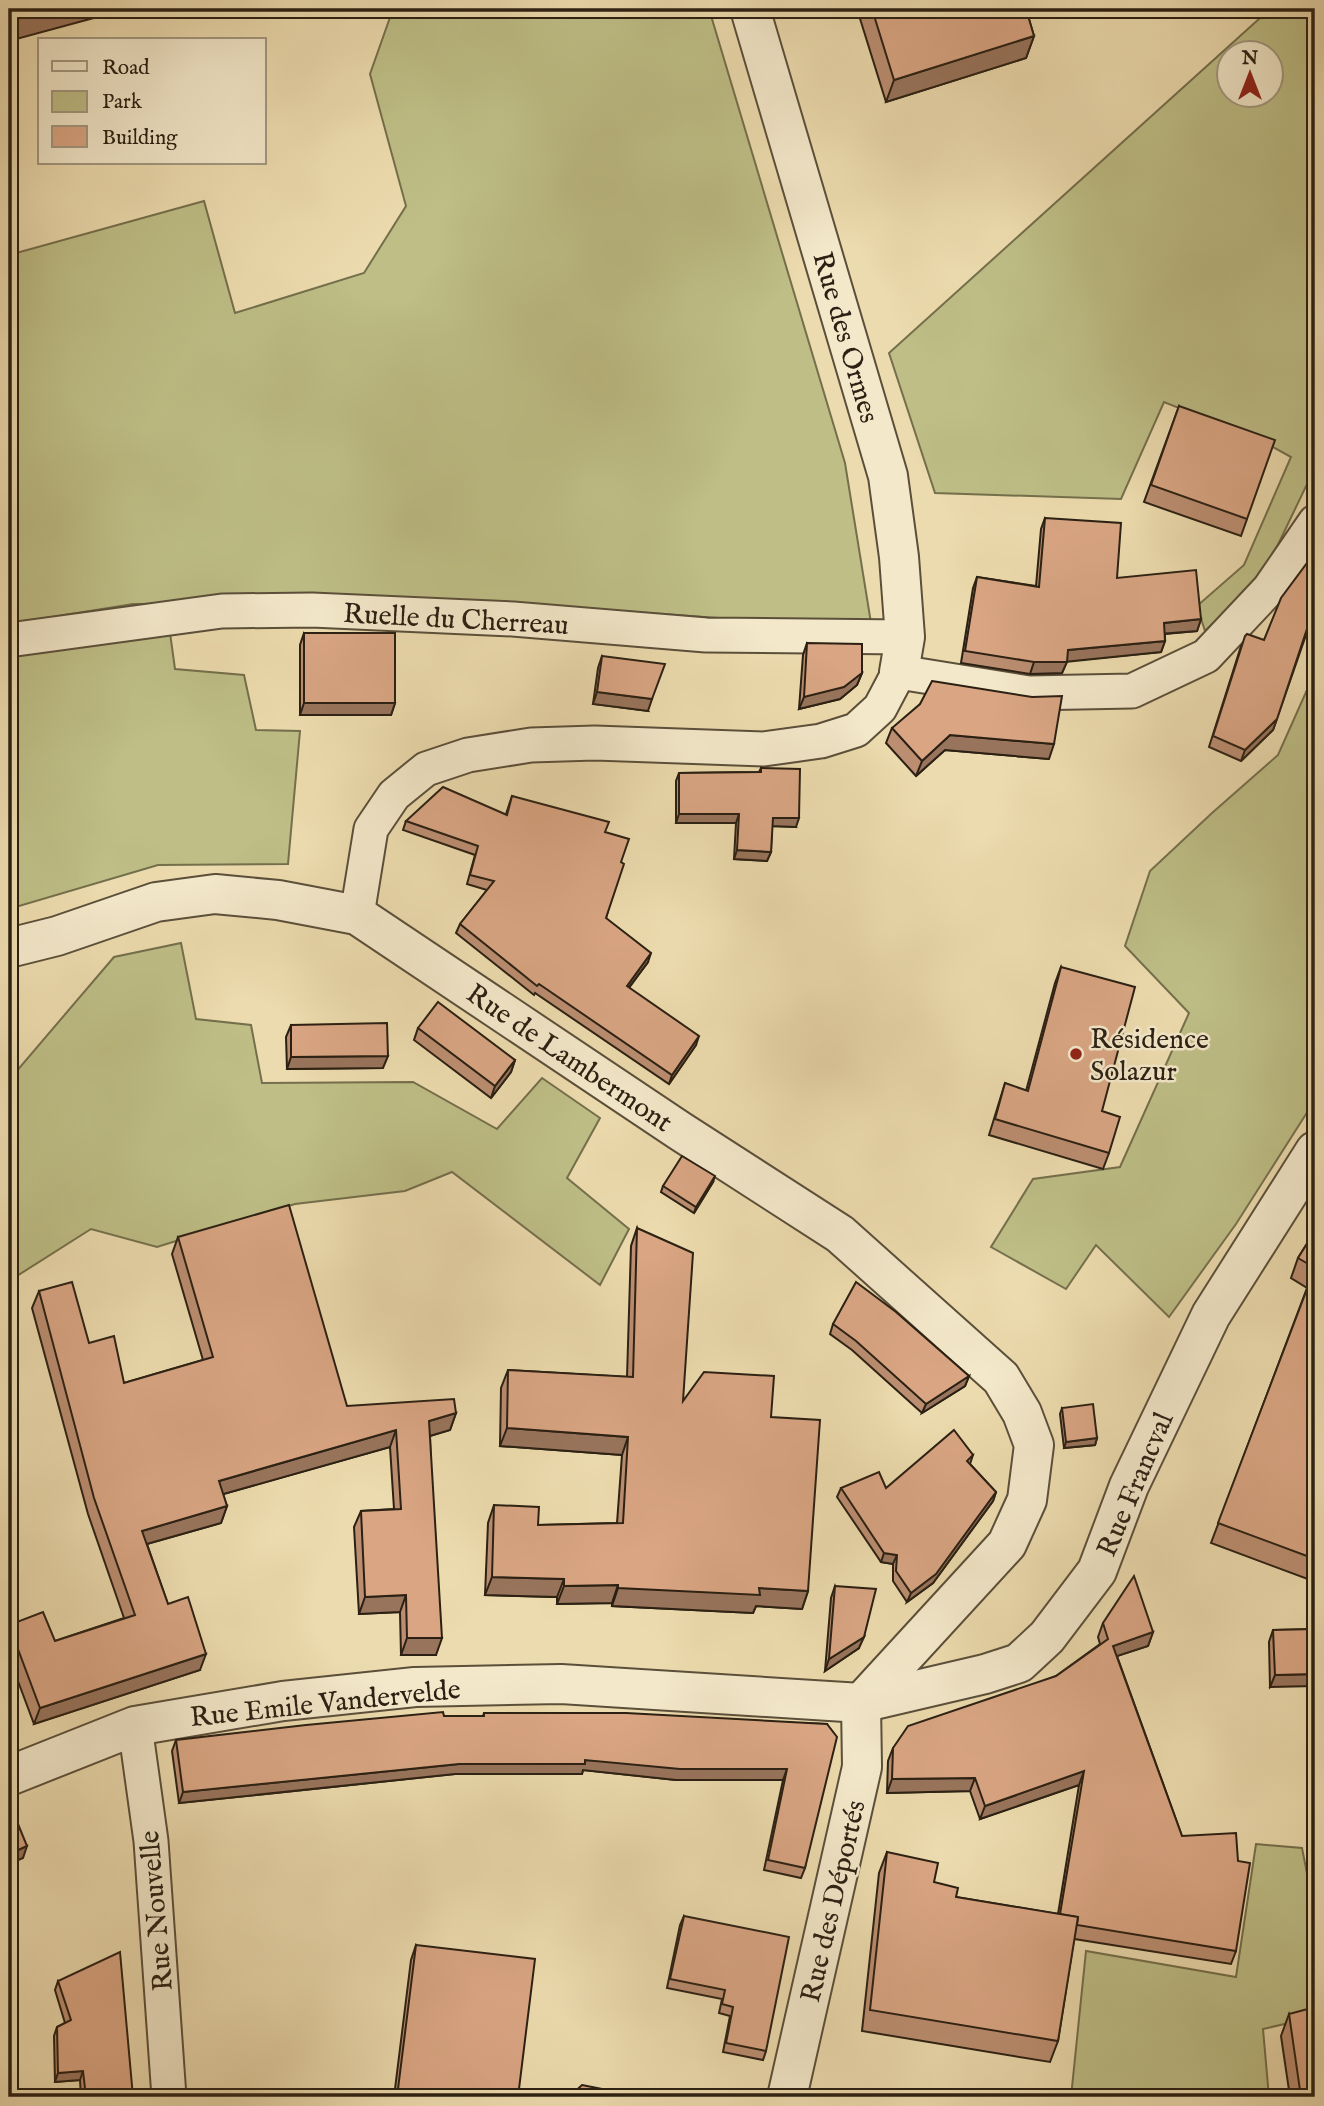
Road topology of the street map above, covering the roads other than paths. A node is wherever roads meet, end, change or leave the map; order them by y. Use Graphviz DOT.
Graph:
graph roads {
  1 [pos="750,9"];
  2 [pos="1315,522"];
  3 [pos="9,640"];
  4 [pos="902,655"];
  5 [pos="358,915"];
  6 [pos="9,948"];
  7 [pos="1315,1151"];
  8 [pos="861,1703"];
  9 [pos="135,1726"];
  10 [pos="9,1776"];
  11 [pos="169,2097"];
  12 [pos="787,2097"];
  1 -- 4 [label="street, Rue des Ormes"];
  2 -- 4 [label="street, Ruelle du Cherreau"];
  3 -- 4 [label="street, Ruelle du Cherreau"];
  4 -- 5 [label="street"];
  5 -- 6 [label="street"];
  5 -- 8 [label="street, Rue de Lambermont"];
  7 -- 8 [label="street, Rue Francval"];
  8 -- 9 [label="street, Rue Emile Vandervelde"];
  8 -- 12 [label="street, Rue des Déportés"];
  9 -- 10 [label="street, Rue Emile Vandervelde"];
  9 -- 11 [label="street, Rue Nouvelle"];
}
